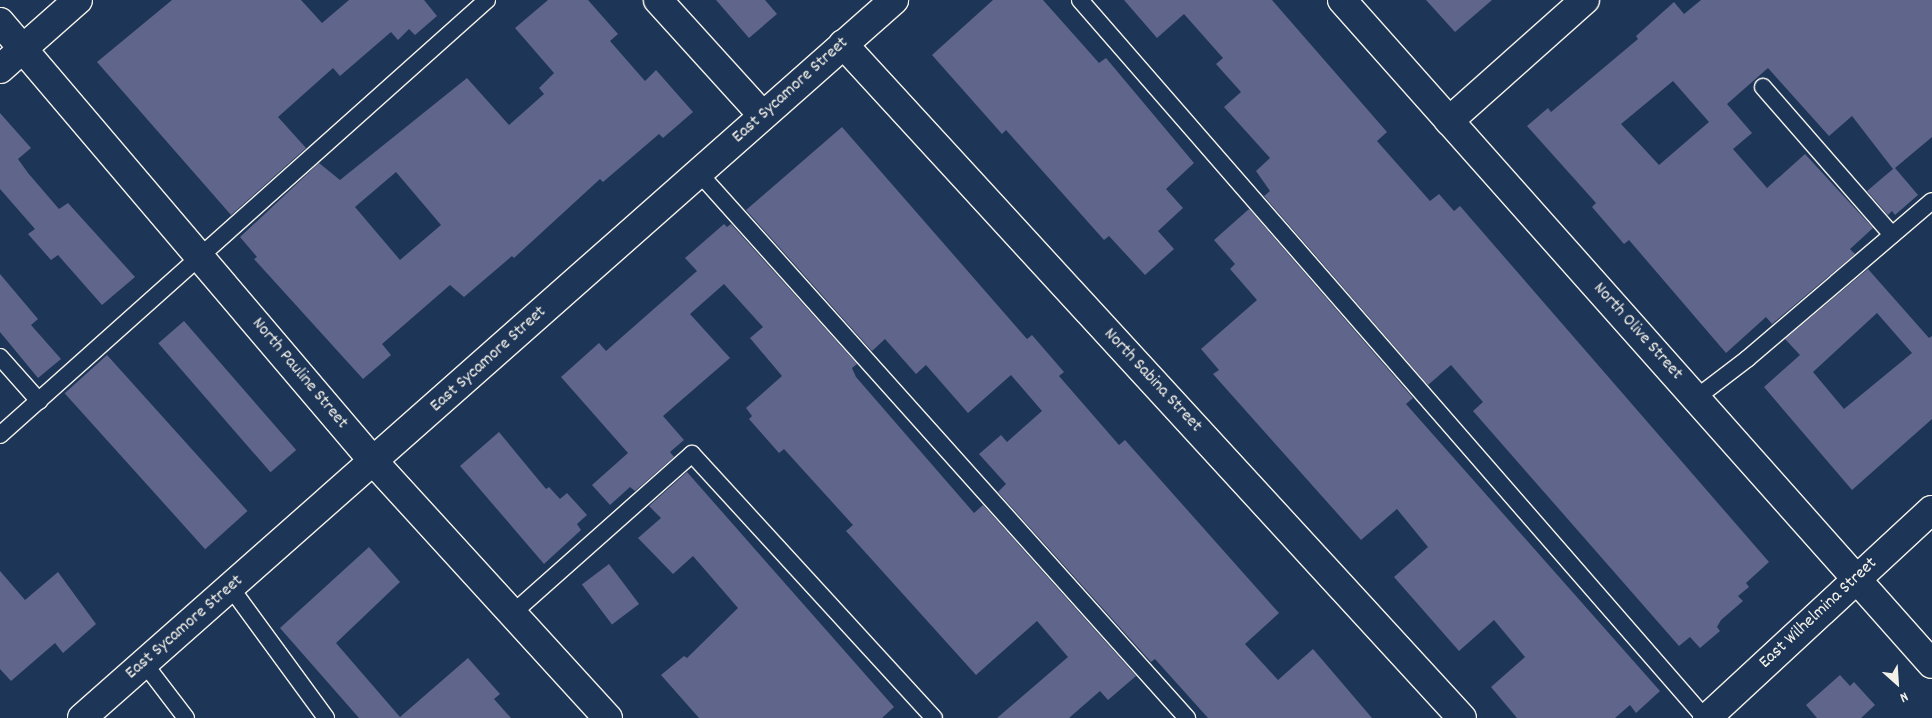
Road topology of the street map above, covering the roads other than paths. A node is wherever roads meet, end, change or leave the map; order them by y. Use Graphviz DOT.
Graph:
graph roads {
  1 [pos="78,0"];
  2 [pos="487,0"];
  3 [pos="658,0"];
  4 [pos="894,0"];
  5 [pos="1080,0"];
  6 [pos="1342,0"];
  7 [pos="1585,0"];
  8 [pos="0,22"];
  9 [pos="843,44"];
  10 [pos="23,48"];
  11 [pos="0,69"];
  12 [pos="1763,87"];
  13 [pos="763,116"];
  14 [pos="1449,121"];
  15 [pos="699,173"];
  16 [pos="1932,201"];
  17 [pos="1892,235"];
  18 [pos="199,256"];
  19 [pos="0,357"];
  20 [pos="1696,398"];
  21 [pos="39,401"];
  22 [pos="0,435"];
  23 [pos="374,462"];
  24 [pos="1932,510"];
  25 [pos="1856,578"];
  26 [pos="231,588"];
  27 [pos="514,612"];
  28 [pos="144,664"];
  29 [pos="1932,664"];
  30 [pos="82,718"];
  31 [pos="186,718"];
  32 [pos="326,718"];
  33 [pos="608,718"];
  34 [pos="934,718"];
  35 [pos="1187,718"];
  36 [pos="1462,718"];
  37 [pos="1706,718"];
  1 -- 10 [label="street"];
  2 -- 18 [label="lane"];
  3 -- 13 [label="street"];
  4 -- 9 [label="street, East Sycamore Street"];
  5 -- 37 [label="lane"];
  6 -- 14 [label="street, North Olive Street"];
  7 -- 14 [label="street"];
  8 -- 10 [label="street, North Pauline Street"];
  9 -- 13 [label="street, East Sycamore Street"];
  9 -- 36 [label="street, North Sabina Street"];
  10 -- 11 [label="street"];
  10 -- 18 [label="street, North Pauline Street"];
  12 -- 17 [label="lane"];
  13 -- 15 [label="street, East Sycamore Street"];
  14 -- 20 [label="street, North Olive Street"];
  15 -- 23 [label="street, East Sycamore Street"];
  15 -- 35 [label="lane"];
  16 -- 17 [label="lane"];
  17 -- 20 [label="lane"];
  18 -- 21 [label="lane"];
  18 -- 23 [label="street, North Pauline Street"];
  19 -- 21 [label="lane"];
  20 -- 25 [label="street, North Olive Street"];
  21 -- 22 [label="lane"];
  23 -- 26 [label="street, East Sycamore Street"];
  23 -- 27 [label="street, North Pauline Street"];
  24 -- 25 [label="street, East Wilhelmina Street"];
  25 -- 29 [label="street, North Olive Street"];
  25 -- 37 [label="street, East Wilhelmina Street"];
  26 -- 28 [label="street, East Sycamore Street"];
  26 -- 32 [label="lane"];
  27 -- 33 [label="street, North Pauline Street"];
  27 -- 34 [label="lane"];
  28 -- 30 [label="street, East Sycamore Street"];
  28 -- 31 [label="lane"];
}
